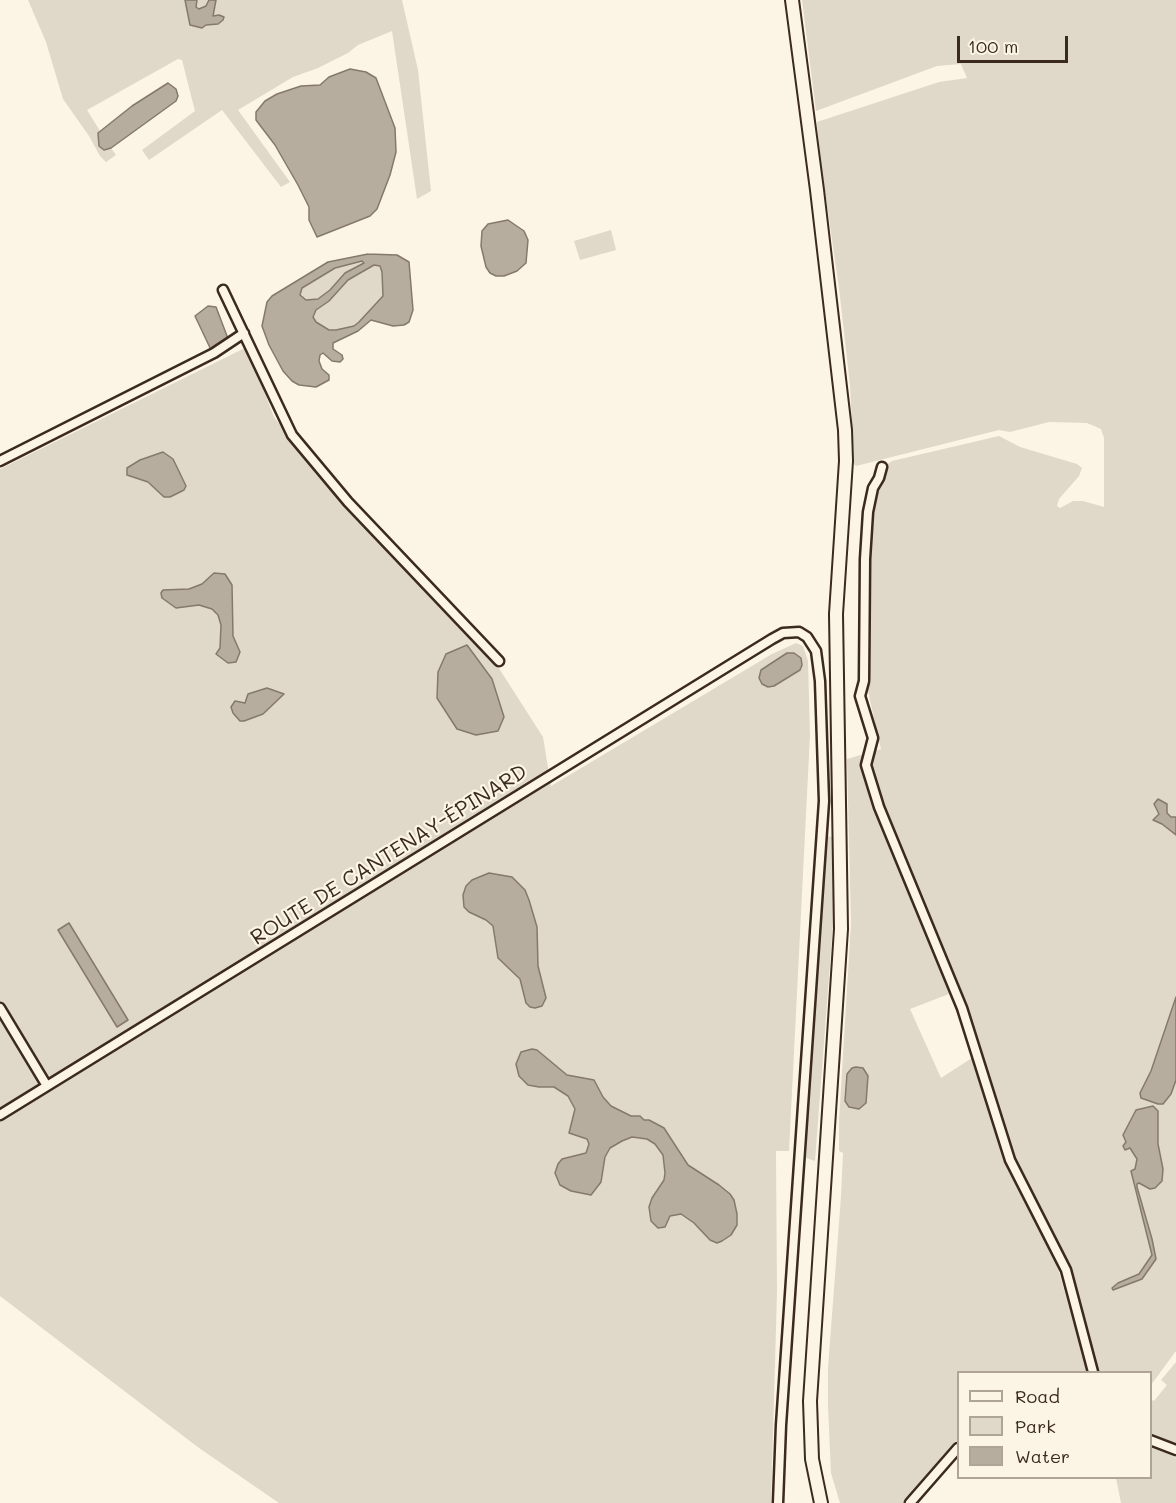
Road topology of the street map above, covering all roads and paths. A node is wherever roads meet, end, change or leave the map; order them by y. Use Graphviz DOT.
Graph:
graph roads {
  1 [pos="792,0"];
  2 [pos="223,290"];
  3 [pos="244,333"];
  4 [pos="0,461"];
  5 [pos="882,467"];
  6 [pos="499,661"];
  7 [pos="0,1008"];
  8 [pos="47,1086"];
  9 [pos="0,1115"];
  10 [pos="1093,1371"];
  11 [pos="1152,1441"];
  12 [pos="957,1449"];
  13 [pos="1176,1450"];
  14 [pos="778,1503"];
  15 [pos="821,1503"];
  16 [pos="910,1503"];
  1 -- 15 [label="main road"];
  2 -- 3 [label="street"];
  3 -- 4 [label="street"];
  3 -- 6 [label="street"];
  5 -- 10 [label="street"];
  7 -- 8 [label="street"];
  8 -- 9 [label="street, ROUTE DE CANTENAY-ÉPINARD"];
  8 -- 14 [label="street, ROUTE DE CANTENAY-ÉPINARD"];
  11 -- 13 [label="street"];
  12 -- 16 [label="street"];
}
